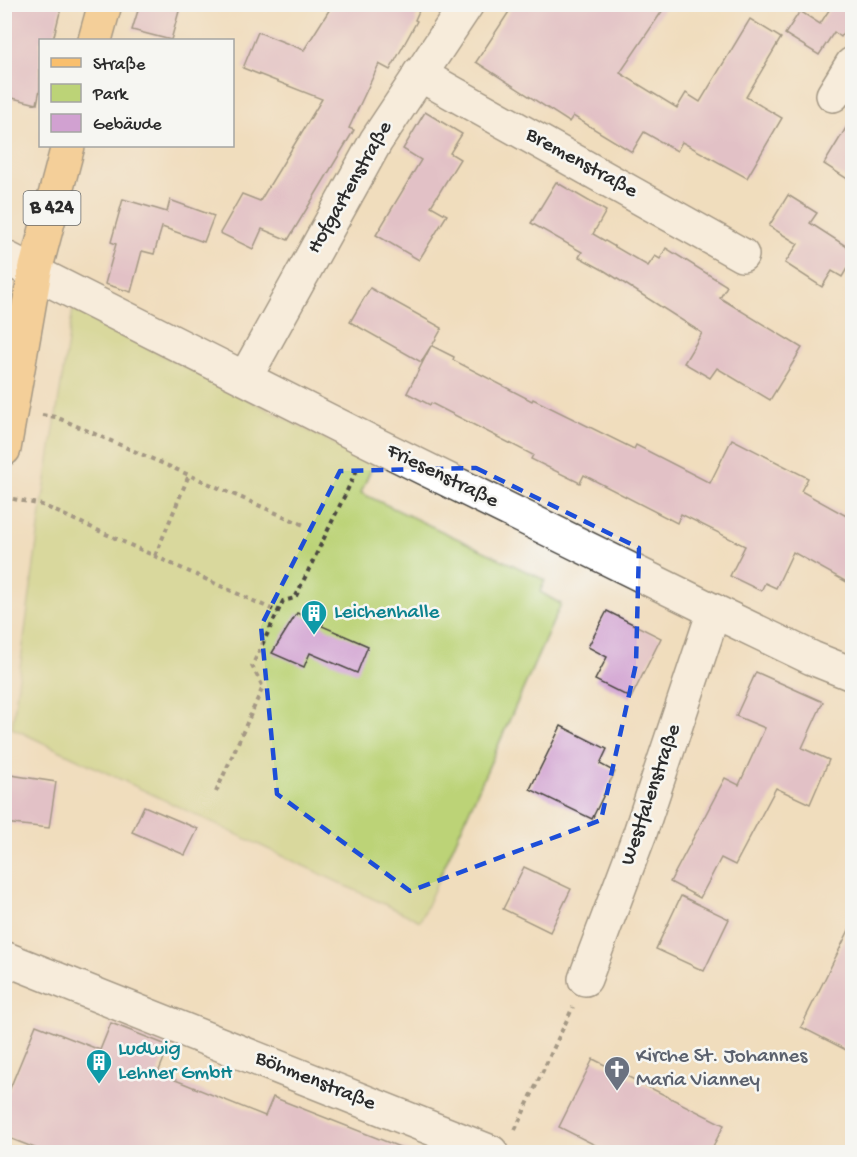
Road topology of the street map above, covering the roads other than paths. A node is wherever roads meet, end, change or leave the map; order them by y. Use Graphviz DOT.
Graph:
graph roads {
  1 [pos="105,4"];
  2 [pos="467,4"];
  3 [pos="96,39"];
  4 [pos="852,64"];
  5 [pos="419,74"];
  6 [pos="834,95"];
  7 [pos="68,147"];
  8 [pos="742,255"];
  9 [pos="4,257"];
  10 [pos="35,272"];
  11 [pos="245,378"];
  12 [pos="4,449"];
  13 [pos="714,610"];
  14 [pos="852,674"];
  15 [pos="4,958"];
  16 [pos="585,979"];
  17 [pos="502,1142"];
  1 -- 3 [label="main road"];
  2 -- 5 [label="street, Hofgartenstraße"];
  4 -- 6 [label="street"];
  5 -- 8 [label="street, Bremenstraße"];
  5 -- 11 [label="street, Hofgartenstraße"];
  7 -- 10 [label="main road, B 424"];
  9 -- 10 [label="street, Friesenstraße"];
  10 -- 11 [label="street, Friesenstraße"];
  10 -- 12 [label="main road, B 424"];
  11 -- 13 [label="street, Friesenstraße"];
  13 -- 14 [label="street, Friesenstraße"];
  13 -- 16 [label="street, Westfalenstraße"];
  15 -- 17 [label="street, Böhmenstraße"];
}
